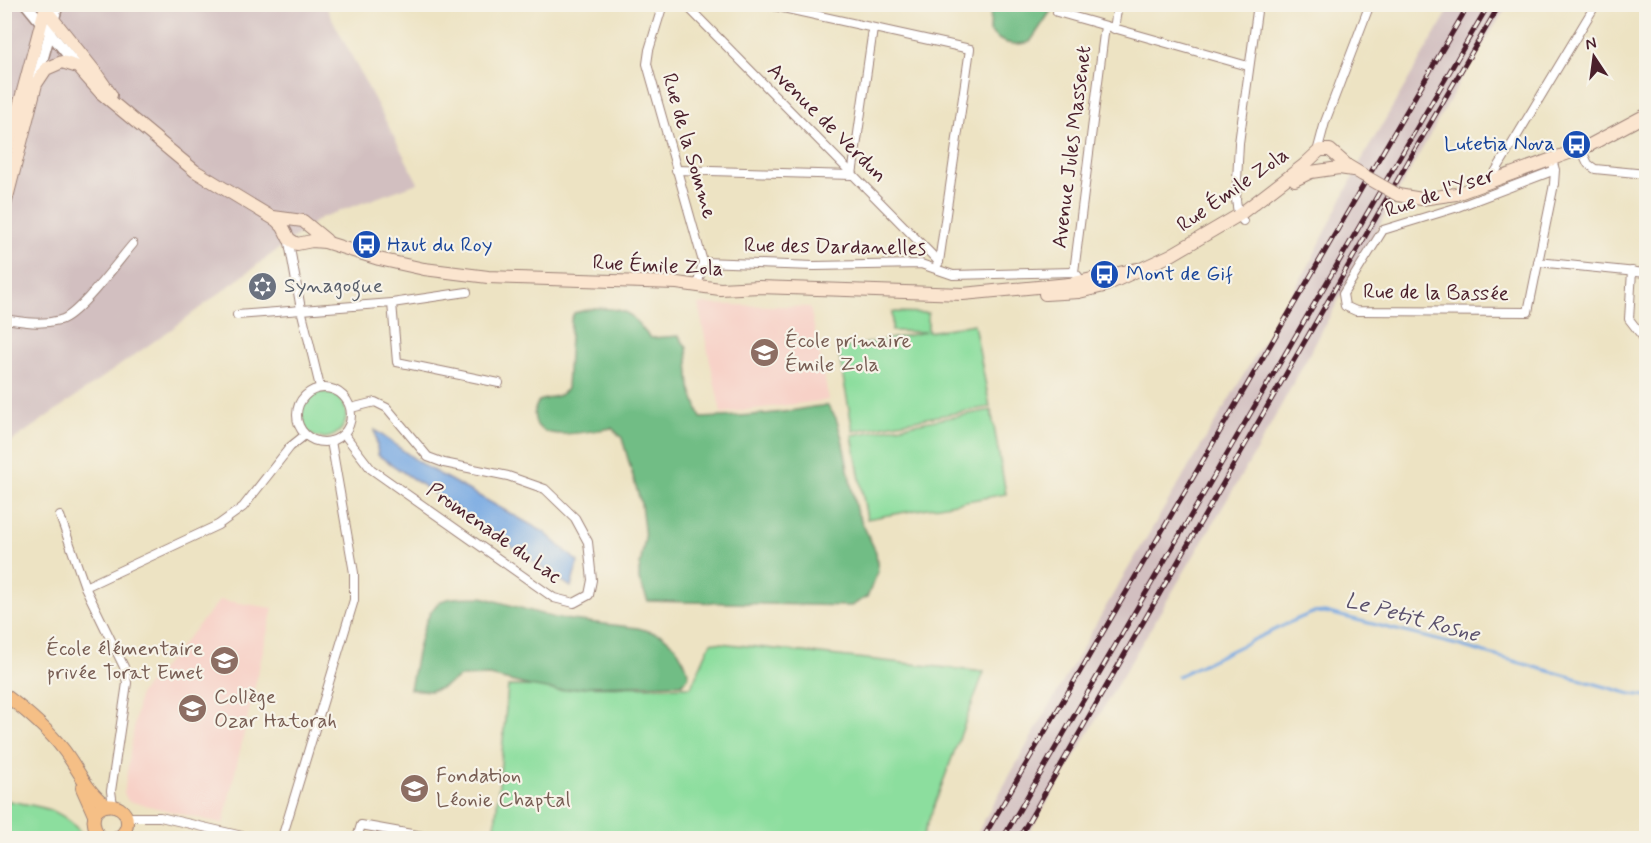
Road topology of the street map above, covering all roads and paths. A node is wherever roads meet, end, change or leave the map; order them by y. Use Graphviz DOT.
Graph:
graph roads {
  1 [pos="26,4"];
  2 [pos="663,4"];
  3 [pos="685,4"];
  4 [pos="765,4"];
  5 [pos="1118,4"];
  6 [pos="1258,4"];
  7 [pos="1370,4"];
  8 [pos="1596,4"];
  9 [pos="1057,12"];
  10 [pos="50,17"];
  11 [pos="1110,27"];
  12 [pos="873,29"];
  13 [pos="1248,66"];
  14 [pos="78,67"];
  15 [pos="36,84"];
  16 [pos="120,108"];
  17 [pos="1647,115"];
  18 [pos="1581,149"];
  19 [pos="1324,153"];
  20 [pos="4,162"];
  21 [pos="1554,165"];
  22 [pos="676,170"];
  23 [pos="1326,170"];
  24 [pos="1359,172"];
  25 [pos="1647,174"];
  26 [pos="852,175"];
  27 [pos="1493,180"];
  28 [pos="7,181"];
  29 [pos="4,209"];
  30 [pos="269,216"];
  31 [pos="1241,218"];
  32 [pos="296,221"];
  33 [pos="310,228"];
  34 [pos="287,235"];
  35 [pos="303,243"];
  36 [pos="134,244"];
  37 [pos="335,244"];
  38 [pos="291,259"];
  39 [pos="703,262"];
  40 [pos="1538,262"];
  41 [pos="937,265"];
  42 [pos="1632,271"];
  43 [pos="1647,273"];
  44 [pos="1076,282"];
  45 [pos="697,287"];
  46 [pos="467,292"];
  47 [pos="392,303"];
  48 [pos="1345,306"];
  49 [pos="301,309"];
  50 [pos="237,315"];
  51 [pos="4,319"];
  52 [pos="1647,341"];
  53 [pos="499,383"];
  54 [pos="320,387"];
  55 [pos="351,408"];
  56 [pos="344,434"];
  57 [pos="305,435"];
  58 [pos="331,441"];
  59 [pos="60,516"];
  60 [pos="85,587"];
  61 [pos="4,694"];
  62 [pos="4,704"];
  63 [pos="110,805"];
  64 [pos="94,815"];
  65 [pos="126,817"];
  66 [pos="101,837"];
  67 [pos="117,838"];
  68 [pos="251,838"];
  69 [pos="282,838"];
  70 [pos="357,838"];
  71 [pos="434,838"];
  1 -- 10 [label="street"];
  2 -- 22 [label="street, Rue de la Somme"];
  3 -- 26 [label="street, Avenue de Verdun"];
  4 -- 12 [label="street"];
  5 -- 11 [label="street, Avenue Jules Massenet"];
  6 -- 13 [label="street"];
  7 -- 19 [label="street"];
  8 -- 27 [label="street"];
  9 -- 11 [label="street"];
  10 -- 14 [label="street"];
  10 -- 15 [label="street"];
  10 -- 16 [label="main road"];
  10 -- 20 [label="main road"];
  11 -- 13 [label="street"];
  11 -- 44 [label="street, Avenue Jules Massenet"];
  12 -- 26 [label="street"];
  12 -- 41 [label="street"];
  13 -- 31 [label="street"];
  14 -- 15 [label="main road"];
  14 -- 16 [label="main road"];
  15 -- 28 [label="main road"];
  16 -- 30 [label="main road"];
  17 -- 18 [label="main road"];
  18 -- 21 [label="main road"];
  18 -- 25 [label="street"];
  19 -- 23 [label="main road"];
  19 -- 23 [label="main road"];
  19 -- 24 [label="main road"];
  19 -- 31 [label="main road, Rue Émile Zola"];
  21 -- 27 [label="main road"];
  21 -- 40 [label="street"];
  21 -- 48 [label="street, Rue de l'Yser"];
  22 -- 26 [label="street"];
  22 -- 39 [label="street, Rue de la Somme"];
  23 -- 24 [label="main road"];
  23 -- 31 [label="main road, Rue Émile Zola"];
  24 -- 27 [label="main road, bridge"];
  26 -- 41 [label="street, Avenue de Verdun"];
  28 -- 29 [label="main road"];
  30 -- 32 [label="main road"];
  30 -- 34 [label="main road"];
  31 -- 44 [label="main road, Rue Émile Zola"];
  32 -- 33 [label="main road"];
  32 -- 34 [label="main road"];
  33 -- 35 [label="main road"];
  33 -- 37 [label="main road, Rue Émile Zola"];
  34 -- 35 [label="main road"];
  34 -- 38 [label="street"];
  35 -- 37 [label="main road, Rue Émile Zola"];
  35 -- 38 [label="street"];
  36 -- 51 [label="street"];
  37 -- 45 [label="main road, Rue Émile Zola"];
  38 -- 49 [label="street"];
  39 -- 41 [label="street, Rue des Dardanelles"];
  39 -- 45 [label="street"];
  40 -- 42 [label="street"];
  40 -- 48 [label="street, Rue de la Bassée"];
  41 -- 44 [label="street, Rue des Dardanelles"];
  42 -- 43 [label="street"];
  42 -- 52 [label="street"];
  44 -- 45 [label="main road, Rue Émile Zola"];
  46 -- 47 [label="street"];
  47 -- 49 [label="street"];
  47 -- 53 [label="street"];
  49 -- 50 [label="street"];
  49 -- 54 [label="street"];
  54 -- 55 [label="street"];
  54 -- 57 [label="street"];
  55 -- 56 [label="street"];
  55 -- 56 [label="street, Promenade du Lac"];
  56 -- 58 [label="street"];
  57 -- 58 [label="street"];
  57 -- 60 [label="street"];
  58 -- 69 [label="street"];
  59 -- 60 [label="street"];
  60 -- 63 [label="street"];
  61 -- 63 [label="main road"];
  62 -- 64 [label="main road"];
  63 -- 64 [label="main road"];
  63 -- 65 [label="main road"];
  64 -- 66 [label="main road"];
  65 -- 67 [label="main road"];
  65 -- 68 [label="street"];
  70 -- 71 [label="street"];
}
